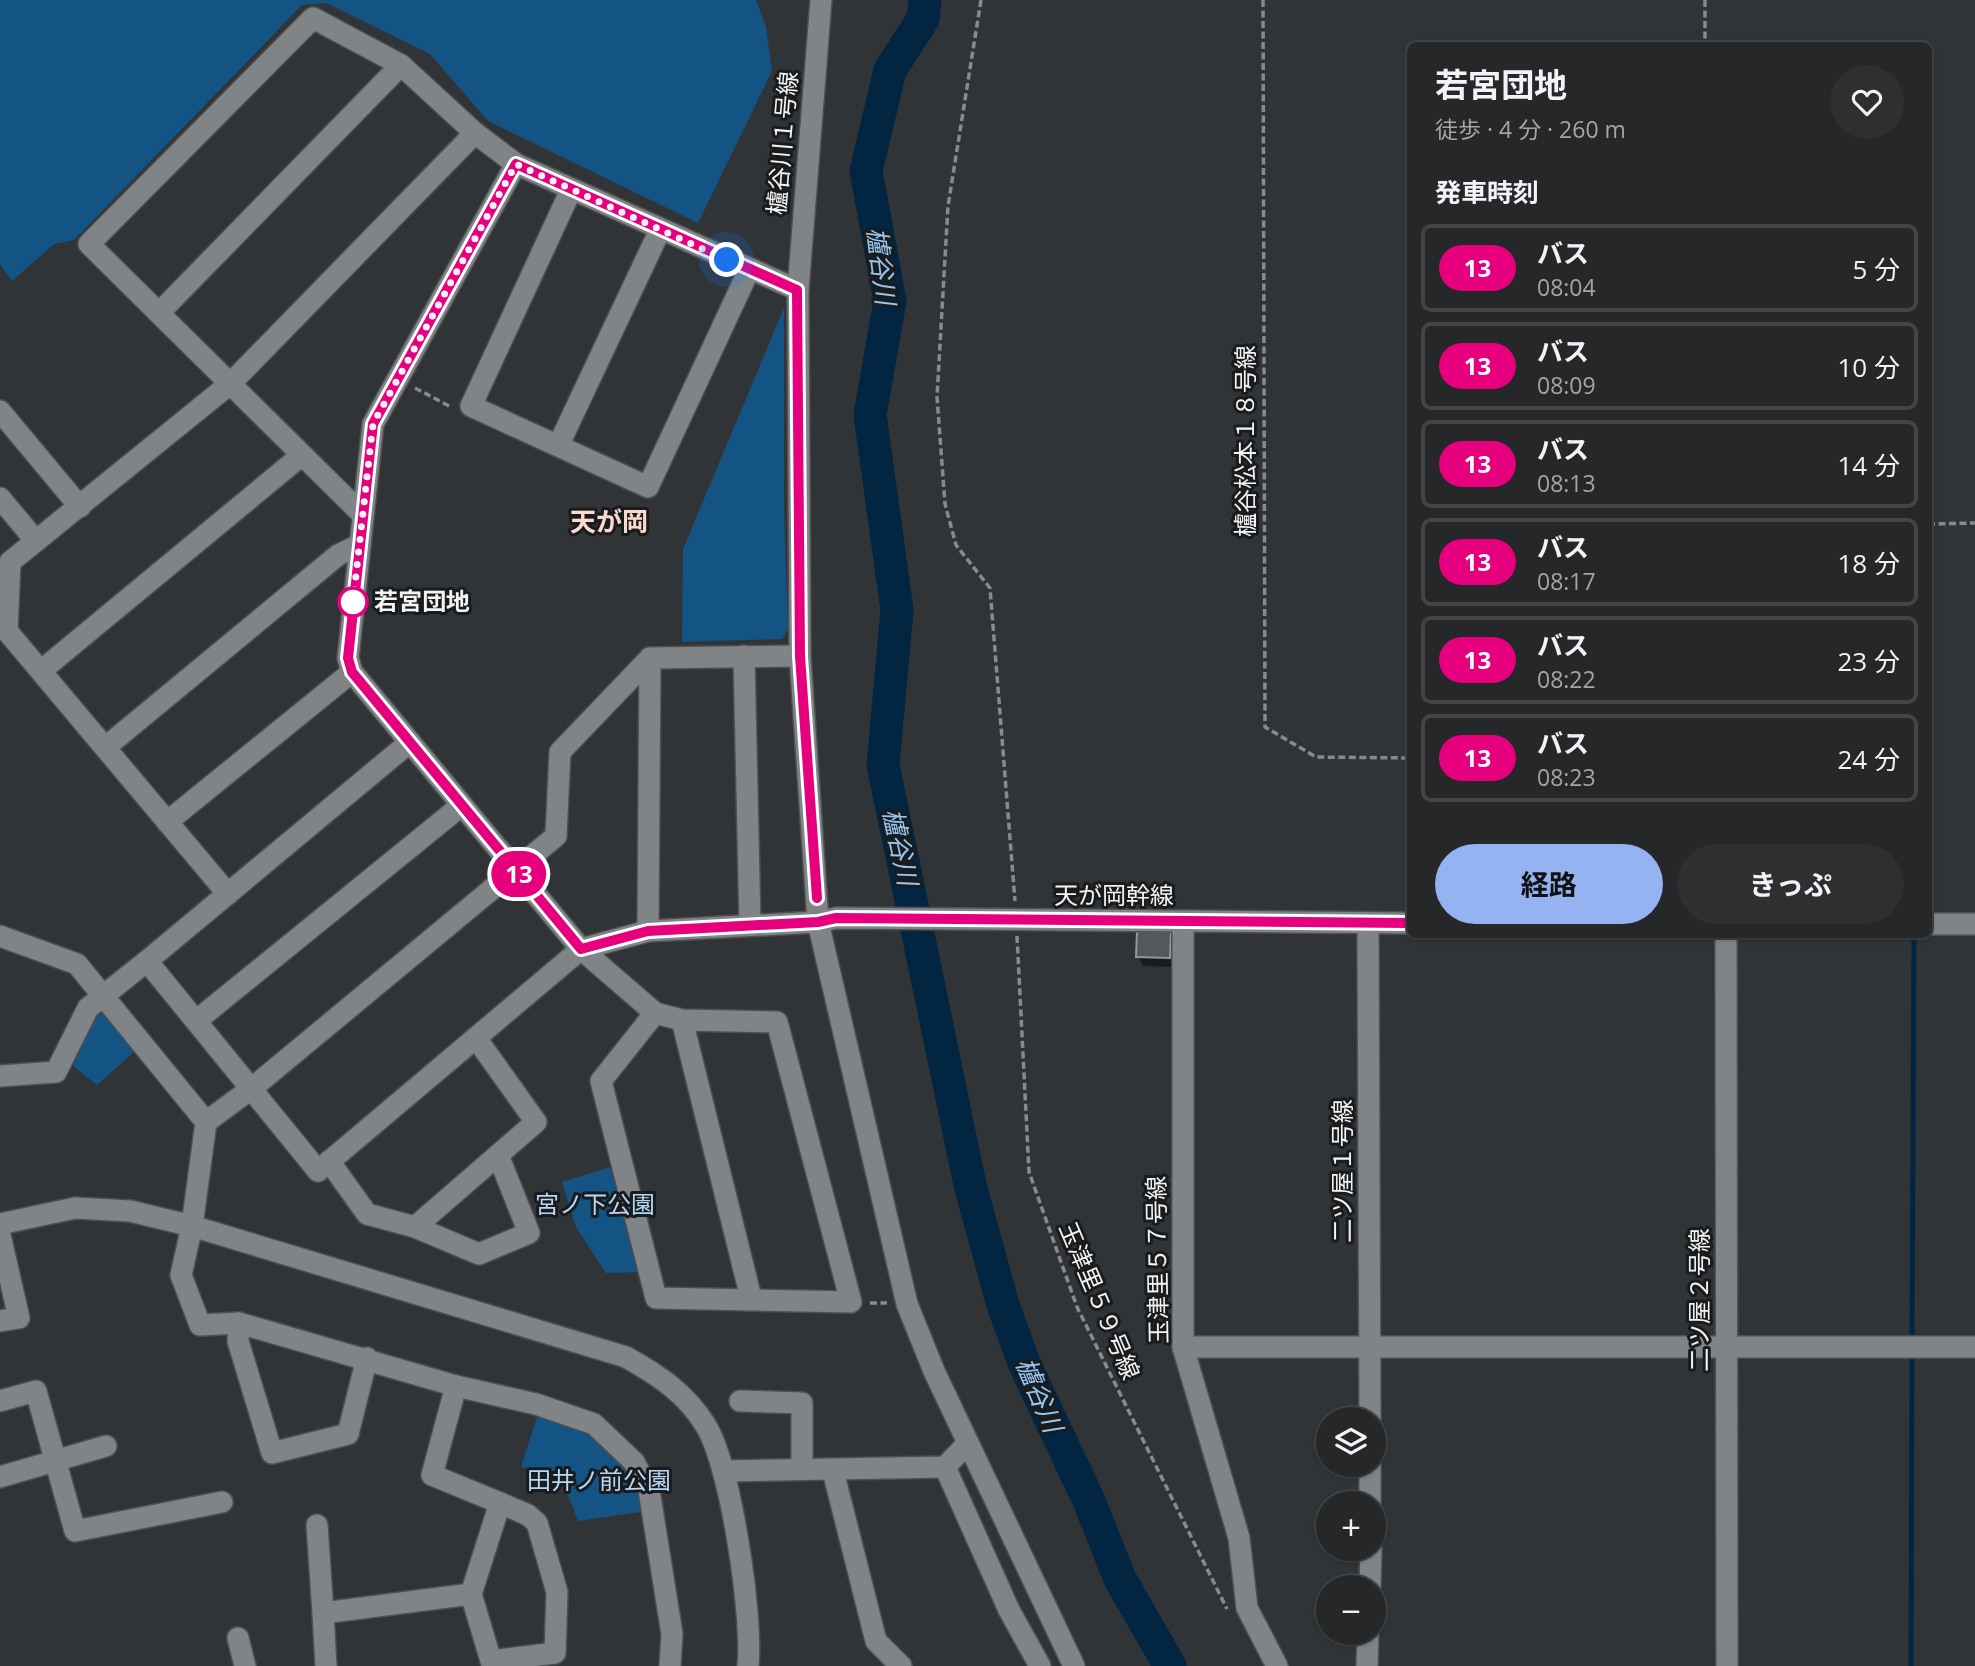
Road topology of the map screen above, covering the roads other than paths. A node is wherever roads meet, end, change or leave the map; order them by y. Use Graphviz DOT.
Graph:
graph roads {
  1 [pos="821,0"];
  2 [pos="401,65"];
  3 [pos="475,133"];
  4 [pos="516,164"];
  5 [pos="571,190"];
  6 [pos="660,230"];
  7 [pos="750,270"];
  8 [pos="797,290"];
  9 [pos="159,313"];
  10 [pos="231,383"];
  11 [pos="0,411"];
  12 [pos="559,444"];
  13 [pos="302,455"];
  14 [pos="0,498"];
  15 [pos="80,506"];
  16 [pos="362,514"];
  17 [pos="36,541"];
  18 [pos="359,545"];
  19 [pos="744,656"];
  20 [pos="800,656"];
  21 [pos="650,658"];
  22 [pos="42,670"];
  23 [pos="352,672"];
  24 [pos="410,742"];
  25 [pos="107,746"];
  26 [pos="461,805"];
  27 [pos="167,822"];
  28 [pos="515,869"];
  29 [pos="228,894"];
  30 [pos="827,920"];
  31 [pos="1183,922"];
  32 [pos="1368,923"];
  33 [pos="1407,923"];
  34 [pos="1932,924"];
  35 [pos="1975,924"];
  36 [pos="750,926"];
  37 [pos="648,931"];
  38 [pos="0,936"];
  39 [pos="1726,938"];
  40 [pos="581,949"];
  41 [pos="147,961"];
  42 [pos="102,995"];
  43 [pos="655,1013"];
  44 [pos="682,1020"];
  45 [pos="196,1021"];
  46 [pos="475,1038"];
  47 [pos="0,1076"];
  48 [pos="251,1089"];
  49 [pos="206,1122"];
  50 [pos="498,1155"];
  51 [pos="323,1166"];
  52 [pos="0,1224"];
  53 [pos="192,1226"];
  54 [pos="415,1227"];
  55 [pos="0,1235"];
  56 [pos="751,1298"];
  57 [pos="0,1321"];
  58 [pos="239,1323"];
  59 [pos="1370,1346"];
  60 [pos="1975,1347"];
  61 [pos="1183,1348"];
  62 [pos="1726,1348"];
  63 [pos="368,1358"];
  64 [pos="456,1386"];
  65 [pos="0,1401"];
  66 [pos="740,1401"];
  67 [pos="1370,1407"];
  68 [pos="968,1443"];
  69 [pos="106,1446"];
  70 [pos="55,1463"];
  71 [pos="945,1467"];
  72 [pos="802,1468"];
  73 [pos="725,1471"];
  74 [pos="833,1471"];
  75 [pos="0,1477"];
  76 [pos="222,1502"];
  77 [pos="500,1503"];
  78 [pos="317,1525"];
  79 [pos="471,1594"];
  80 [pos="323,1613"];
  81 [pos="238,1639"];
  82 [pos="1368,1645"];
  83 [pos="244,1666"];
  84 [pos="326,1666"];
  85 [pos="670,1666"];
  86 [pos="748,1666"];
  87 [pos="901,1666"];
  88 [pos="1040,1666"];
  89 [pos="1074,1666"];
  90 [pos="1277,1666"];
  91 [pos="1367,1666"];
  92 [pos="1727,1666"];
  1 -- 8 [label="street, 櫨谷川１号線"];
  2 -- 3 [label="street"];
  2 -- 9 [label="street"];
  2 -- 9 [label="street"];
  3 -- 4 [label="street"];
  3 -- 10 [label="street"];
  4 -- 5 [label="street"];
  4 -- 16 [label="street"];
  5 -- 6 [label="street"];
  5 -- 12 [label="street"];
  6 -- 7 [label="street"];
  6 -- 12 [label="street"];
  7 -- 8 [label="street"];
  7 -- 12 [label="street"];
  8 -- 20 [label="street, 櫨谷川１号線"];
  9 -- 10 [label="street"];
  10 -- 13 [label="street"];
  10 -- 15 [label="street"];
  11 -- 15 [label="street"];
  13 -- 16 [label="street"];
  13 -- 22 [label="street"];
  14 -- 17 [label="street"];
  15 -- 17 [label="street"];
  16 -- 18 [label="street"];
  17 -- 22 [label="street"];
  18 -- 23 [label="street"];
  18 -- 25 [label="street"];
  19 -- 20 [label="street"];
  19 -- 21 [label="street"];
  19 -- 36 [label="street"];
  20 -- 30 [label="street, 櫨谷川１号線"];
  21 -- 28 [label="street"];
  21 -- 37 [label="street"];
  22 -- 25 [label="street"];
  23 -- 24 [label="street"];
  23 -- 27 [label="street"];
  24 -- 26 [label="street"];
  24 -- 29 [label="street"];
  25 -- 27 [label="street"];
  26 -- 28 [label="street"];
  26 -- 45 [label="street"];
  27 -- 29 [label="street"];
  28 -- 40 [label="street"];
  28 -- 48 [label="street"];
  29 -- 41 [label="street"];
  30 -- 31 [label="street, 天が岡幹線"];
  30 -- 36 [label="street, 天が岡幹線"];
  30 -- 68 [label="street, 櫨谷川１号線"];
  31 -- 32 [label="street, 天が岡幹線"];
  31 -- 61 [label="street, 玉津里５７号線"];
  32 -- 33 [label="street, 天が岡幹線"];
  32 -- 59 [label="street, 二ツ屋１号線"];
  34 -- 35 [label="street"];
  36 -- 37 [label="street, 天が岡幹線"];
  37 -- 40 [label="street, 天が岡幹線"];
  38 -- 42 [label="street"];
  39 -- 62 [label="street, 二ツ屋２号線"];
  40 -- 43 [label="street"];
  40 -- 46 [label="street"];
  41 -- 42 [label="street"];
  41 -- 45 [label="street"];
  42 -- 47 [label="street"];
  42 -- 49 [label="street"];
  43 -- 44 [label="street"];
  43 -- 56 [label="street"];
  44 -- 56 [label="street"];
  44 -- 56 [label="street"];
  45 -- 48 [label="street"];
  46 -- 50 [label="street"];
  46 -- 51 [label="street"];
  48 -- 49 [label="street"];
  48 -- 51 [label="street"];
  49 -- 53 [label="street"];
  50 -- 54 [label="street"];
  50 -- 54 [label="street"];
  51 -- 54 [label="street"];
  52 -- 53 [label="street"];
  53 -- 58 [label="street"];
  53 -- 73 [label="street"];
  55 -- 57 [label="street"];
  58 -- 63 [label="street"];
  58 -- 63 [label="street"];
  59 -- 61 [label="street"];
  59 -- 62 [label="street"];
  59 -- 67 [label="street, 二ツ屋１号線"];
  60 -- 62 [label="street"];
  61 -- 90 [label="street, 玉津里５７号線"];
  62 -- 92 [label="street, 二ツ屋２号線"];
  63 -- 64 [label="street"];
  64 -- 77 [label="street"];
  64 -- 85 [label="street"];
  65 -- 70 [label="street"];
  66 -- 72 [label="street"];
  68 -- 71 [label="street"];
  68 -- 89 [label="street, 櫨谷川１号線"];
  69 -- 70 [label="street"];
  70 -- 75 [label="street"];
  70 -- 76 [label="street"];
  71 -- 74 [label="street"];
  71 -- 88 [label="street"];
  72 -- 73 [label="street"];
  72 -- 74 [label="street"];
  73 -- 86 [label="street"];
  74 -- 87 [label="street"];
  77 -- 79 [label="street"];
  77 -- 79 [label="street"];
  78 -- 80 [label="street"];
  79 -- 80 [label="street"];
  80 -- 84 [label="street"];
  81 -- 83 [label="street"];
  82 -- 91 [label="street"];
}
